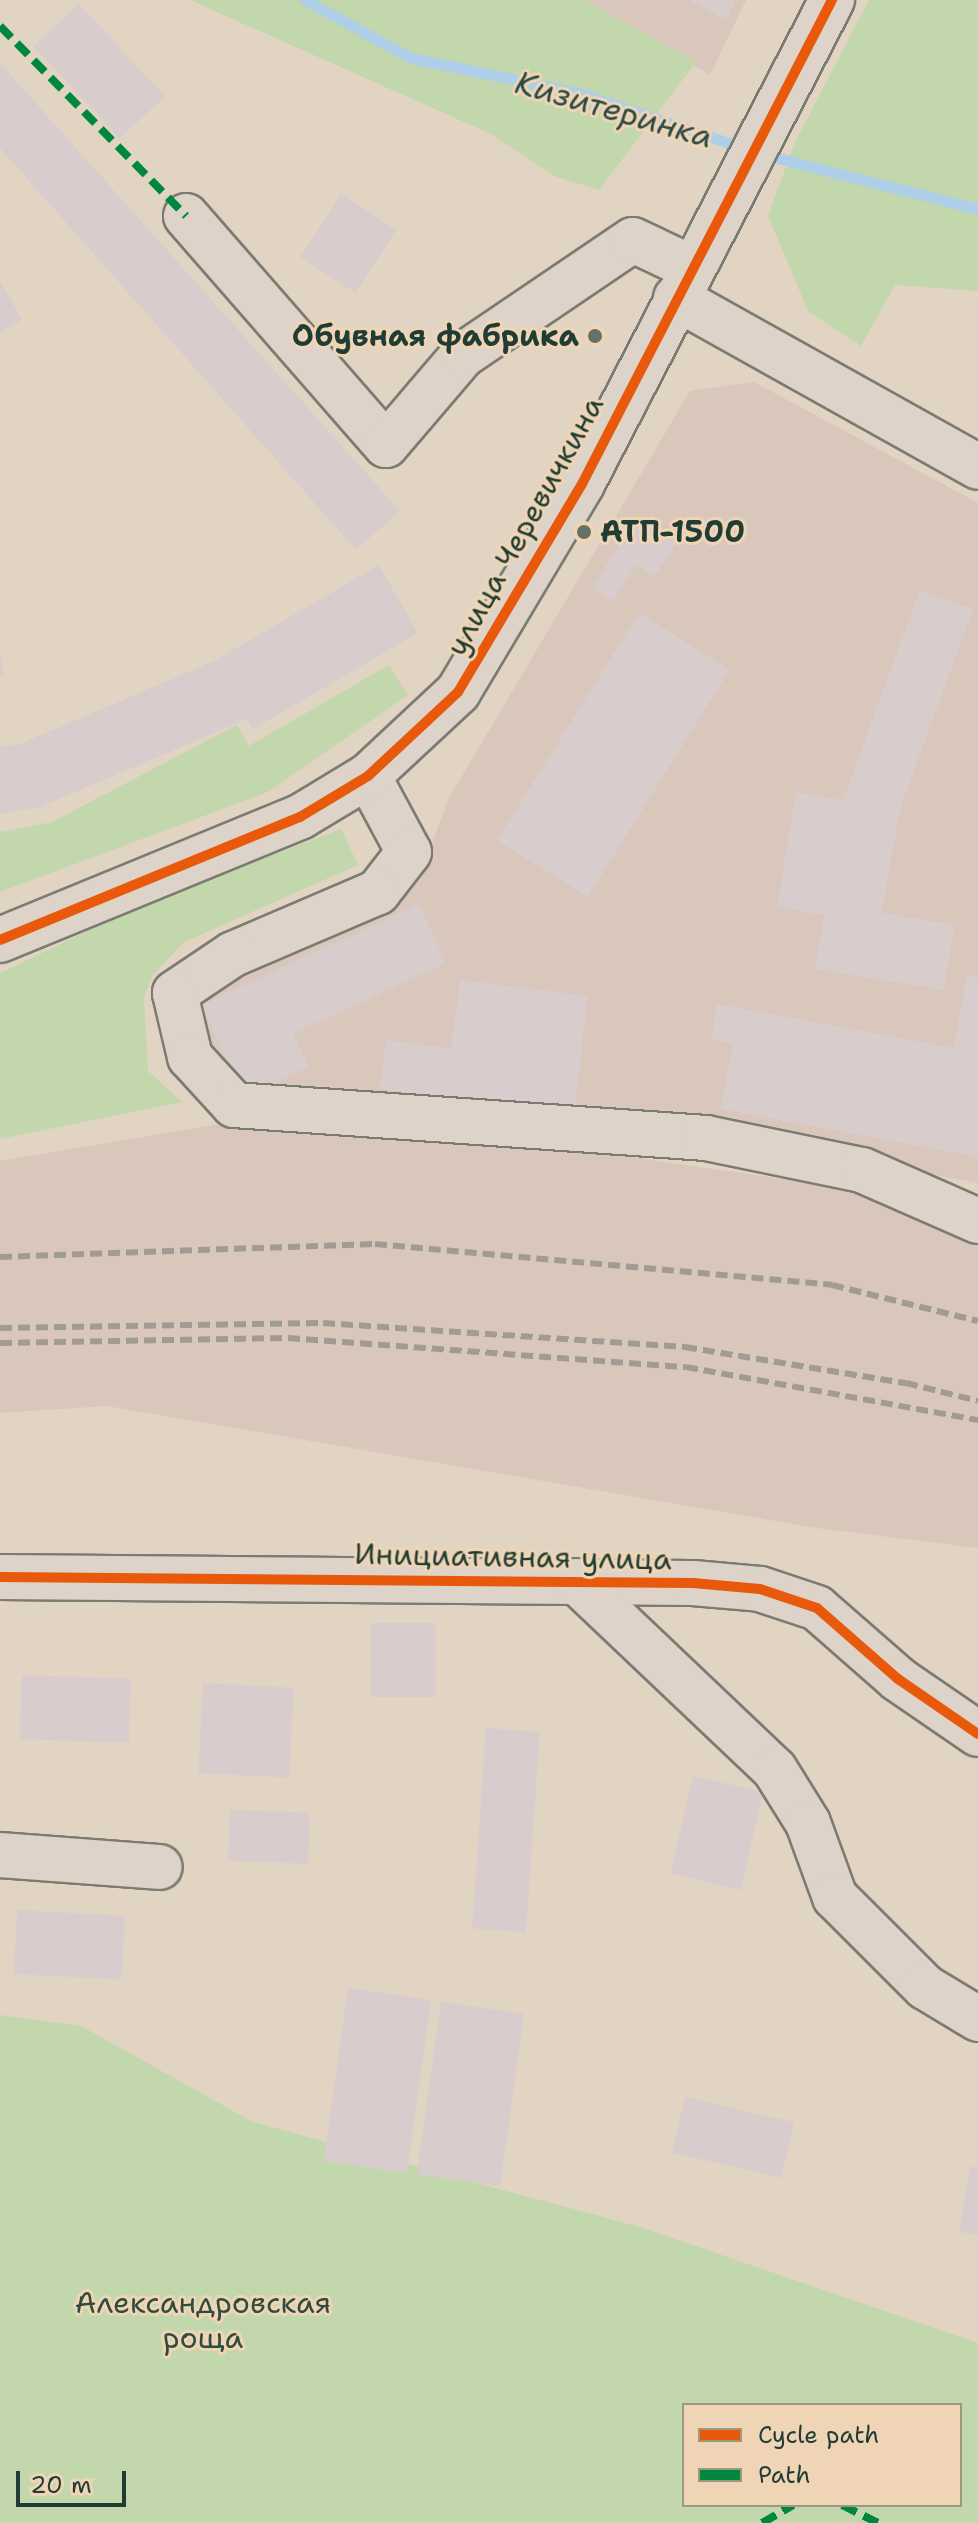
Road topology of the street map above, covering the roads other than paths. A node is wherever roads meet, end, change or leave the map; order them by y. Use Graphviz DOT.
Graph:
graph roads {
  1 [pos="832,0"];
  2 [pos="186,216"];
  3 [pos="684,283"];
  4 [pos="978,467"];
  5 [pos="368,776"];
  6 [pos="0,940"];
  7 [pos="978,1221"];
  8 [pos="0,1577"];
  9 [pos="576,1581"];
  10 [pos="978,1734"];
  11 [pos="0,1855"];
  12 [pos="160,1867"];
  13 [pos="978,2019"];
  1 -- 3 [label="street, улица Черевичкина"];
  2 -- 3 [label="street"];
  3 -- 4 [label="street"];
  3 -- 5 [label="street, улица Черевичкина"];
  5 -- 6 [label="street, улица Черевичкина"];
  5 -- 7 [label="street"];
  8 -- 9 [label="street, Инициативная улица"];
  9 -- 10 [label="street, Инициативная улица"];
  9 -- 13 [label="street"];
  11 -- 12 [label="street"];
}
